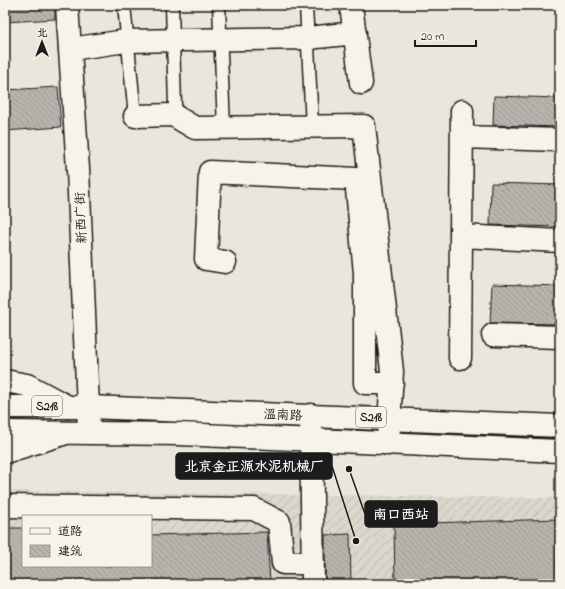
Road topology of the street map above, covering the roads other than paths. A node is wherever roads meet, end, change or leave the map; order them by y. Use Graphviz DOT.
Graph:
graph roads {
  1 [pos="67,5"];
  2 [pos="124,5"];
  3 [pos="172,5"];
  4 [pos="219,5"];
  5 [pos="306,5"];
  6 [pos="351,5"];
  7 [pos="355,33"];
  8 [pos="308,38"];
  9 [pos="174,39"];
  10 [pos="222,40"];
  11 [pos="126,41"];
  12 [pos="70,49"];
  13 [pos="361,83"];
  14 [pos="462,111"];
  15 [pos="135,116"];
  16 [pos="173,116"];
  17 [pos="312,127"];
  18 [pos="224,128"];
  19 [pos="462,137"];
  20 [pos="560,140"];
  21 [pos="461,236"];
  22 [pos="560,241"];
  23 [pos="225,262"];
  24 [pos="493,335"];
  25 [pos="560,337"];
  26 [pos="460,358"];
  27 [pos="5,381"];
  28 [pos="392,383"];
  29 [pos="5,406"];
  30 [pos="79,407"];
  31 [pos="311,415"];
  32 [pos="390,418"];
  33 [pos="560,426"];
  34 [pos="5,432"];
  35 [pos="79,432"];
  36 [pos="310,440"];
  37 [pos="388,444"];
  38 [pos="560,451"];
  39 [pos="5,452"];
  40 [pos="5,506"];
  41 [pos="313,573"];
  1 -- 12 [label="street, 新西广街"];
  2 -- 11 [label="lane"];
  3 -- 9 [label="lane"];
  4 -- 10 [label="lane"];
  5 -- 8 [label="lane"];
  6 -- 7 [label="street"];
  7 -- 8 [label="street"];
  7 -- 13 [label="street"];
  8 -- 10 [label="street"];
  8 -- 17 [label="lane"];
  9 -- 10 [label="street"];
  9 -- 11 [label="street"];
  9 -- 16 [label="lane"];
  10 -- 18 [label="lane"];
  11 -- 12 [label="street"];
  11 -- 15 [label="lane"];
  12 -- 30 [label="street, 新西广街"];
  14 -- 19 [label="street"];
  15 -- 16 [label="street"];
  16 -- 18 [label="street"];
  17 -- 18 [label="street"];
  17 -- 28 [label="street"];
  19 -- 20 [label="street"];
  19 -- 21 [label="street"];
  21 -- 22 [label="street"];
  21 -- 26 [label="street"];
  23 -- 28 [label="street"];
  24 -- 25 [label="street"];
  27 -- 30 [label="street"];
  28 -- 32 [label="street"];
  29 -- 30 [label="street, 温南路 / S218"];
  30 -- 31 [label="street, 温南路 / S218"];
  30 -- 35 [label="street, 新西广街"];
  31 -- 32 [label="street, 温南路 / S218"];
  31 -- 36 [label="street"];
  32 -- 33 [label="street, 温南路 / S218"];
  32 -- 37 [label="street"];
  34 -- 35 [label="street, 温南路 / S218"];
  35 -- 36 [label="street, 温南路 / S218"];
  35 -- 39 [label="street"];
  36 -- 37 [label="street, 温南路 / S218"];
  36 -- 41 [label="street"];
  37 -- 38 [label="street, 温南路 / S218"];
  40 -- 41 [label="street"];
}
